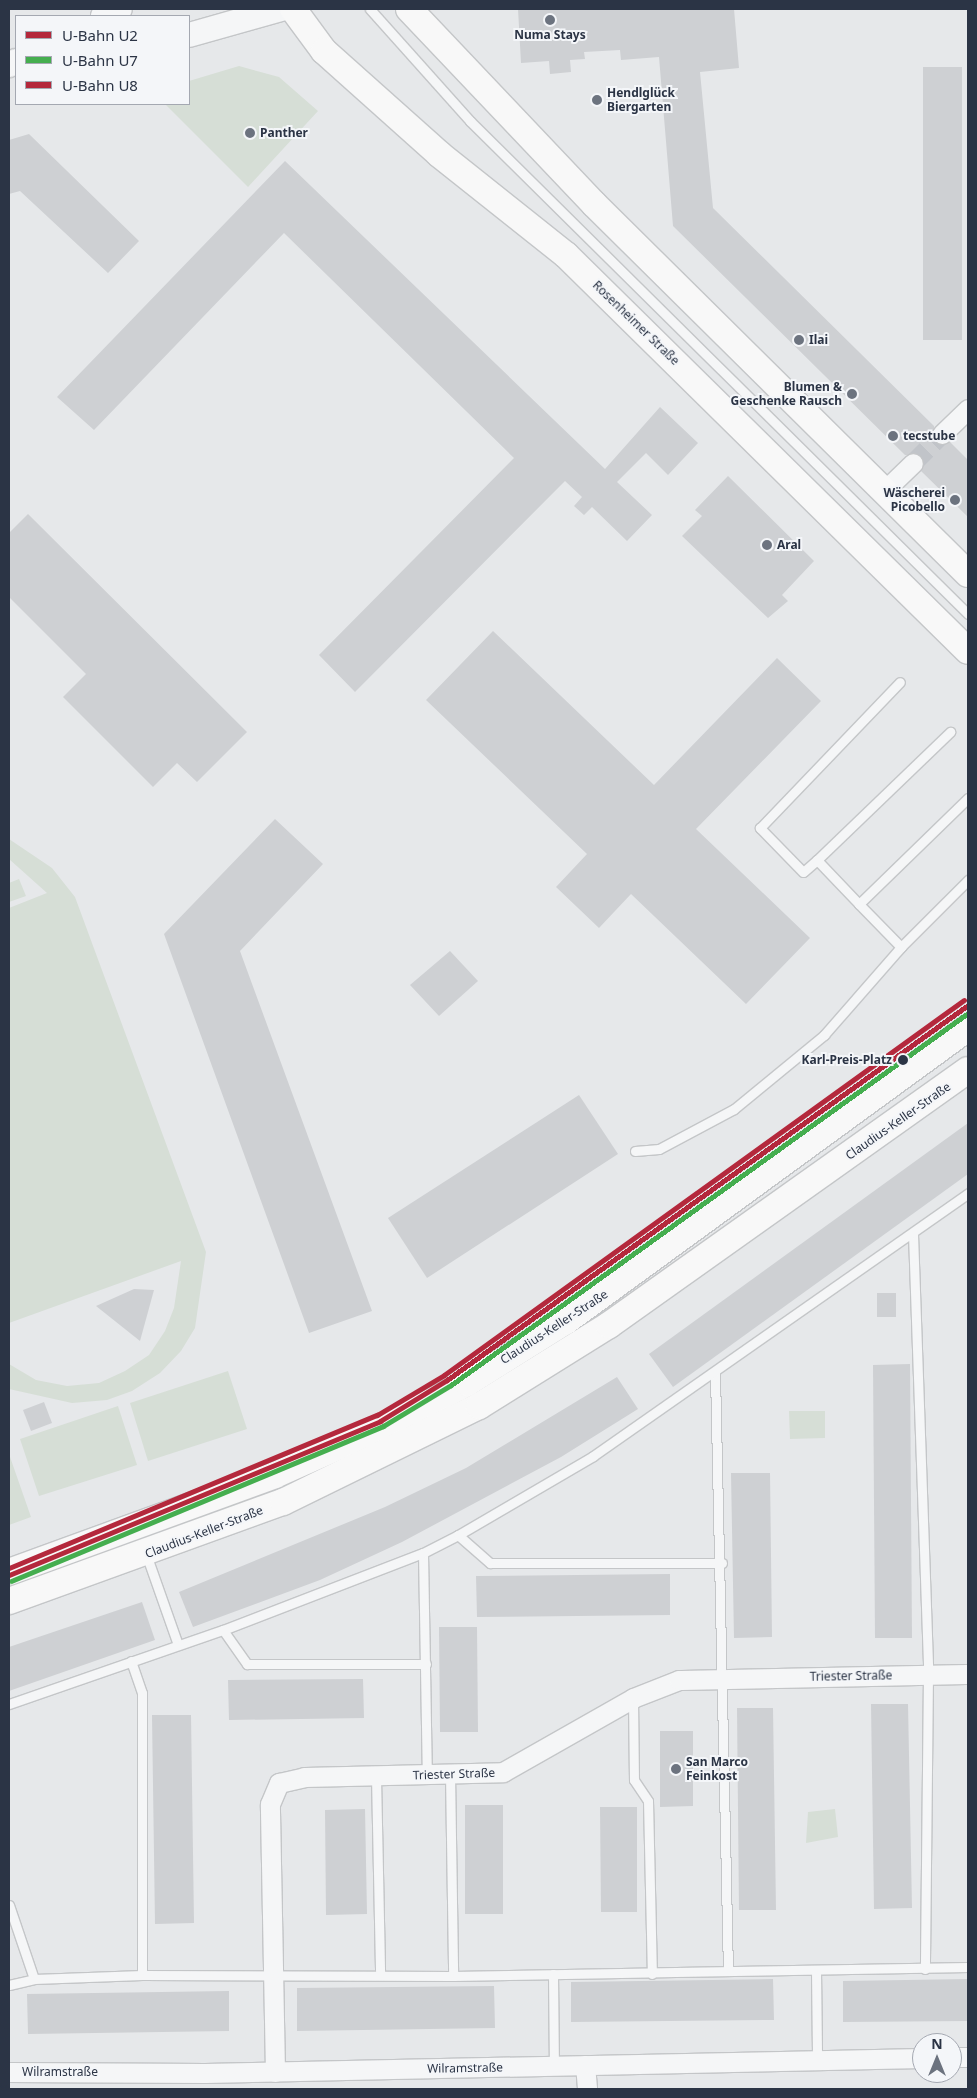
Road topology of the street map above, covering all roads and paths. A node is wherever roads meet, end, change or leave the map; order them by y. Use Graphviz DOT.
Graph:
graph roads {
  1 [pos="120,9"];
  2 [pos="281,9"];
  3 [pos="294,9"];
  4 [pos="370,9"];
  5 [pos="409,9"];
  6 [pos="106,15"];
  7 [pos="190,35"];
  8 [pos="968,409"];
  9 [pos="942,434"];
  10 [pos="913,463"];
  11 [pos="884,492"];
  12 [pos="968,574"];
  13 [pos="968,614"];
  14 [pos="968,651"];
  15 [pos="900,682"];
  16 [pos="950,732"];
  17 [pos="968,798"];
  18 [pos="817,860"];
  19 [pos="968,880"];
  20 [pos="859,904"];
  21 [pos="901,947"];
  22 [pos="968,1028"];
  23 [pos="968,1070"];
  24 [pos="635,1151"];
  25 [pos="968,1193"];
  26 [pos="913,1234"];
  27 [pos="716,1372"];
  28 [pos="458,1535"];
  29 [pos="422,1553"];
  30 [pos="146,1554"];
  31 [pos="722,1563"];
  32 [pos="9,1572"];
  33 [pos="9,1601"];
  34 [pos="223,1630"];
  35 [pos="178,1645"];
  36 [pos="131,1661"];
  37 [pos="426,1664"];
  38 [pos="928,1674"];
  39 [pos="968,1674"];
  40 [pos="725,1678"];
  41 [pos="632,1698"];
  42 [pos="9,1704"];
  43 [pos="450,1774"];
  44 [pos="427,1775"];
  45 [pos="376,1777"];
  46 [pos="9,1904"];
  47 [pos="968,1968"];
  48 [pos="925,1969"];
  49 [pos="728,1971"];
  50 [pos="816,1971"];
  51 [pos="553,1974"];
  52 [pos="652,1974"];
  53 [pos="142,1975"];
  54 [pos="380,1975"];
  55 [pos="275,1976"];
  56 [pos="453,1976"];
  57 [pos="34,1979"];
  58 [pos="9,1985"];
  59 [pos="912,2058"];
  60 [pos="817,2059"];
  61 [pos="585,2065"];
  62 [pos="554,2066"];
  63 [pos="9,2072"];
  64 [pos="275,2072"];
  65 [pos="587,2089"];
  1 -- 6 [label="street"];
  2 -- 7 [label="street"];
  3 -- 14 [label="main road, Rosenheimer Straße"];
  4 -- 13 [label="lane, Rosenheimer Straße"];
  5 -- 11 [label="main road"];
  8 -- 9 [label="street"];
  10 -- 11 [label="street"];
  11 -- 12 [label="main road"];
  15 -- 18 [label="lane"];
  16 -- 18 [label="lane"];
  17 -- 20 [label="lane"];
  18 -- 20 [label="lane"];
  19 -- 21 [label="lane"];
  20 -- 21 [label="lane"];
  21 -- 24 [label="lane"];
  22 -- 32 [label="main road, Claudius-Keller-Straße"];
  23 -- 30 [label="main road, Claudius-Keller-Straße"];
  25 -- 26 [label="lane"];
  26 -- 27 [label="lane"];
  26 -- 38 [label="lane"];
  27 -- 28 [label="lane"];
  27 -- 31 [label="lane"];
  28 -- 29 [label="lane"];
  28 -- 31 [label="lane"];
  29 -- 34 [label="lane"];
  29 -- 37 [label="lane"];
  30 -- 33 [label="main road, Claudius-Keller-Straße"];
  30 -- 35 [label="lane"];
  31 -- 40 [label="lane"];
  34 -- 35 [label="lane"];
  34 -- 37 [label="lane"];
  35 -- 36 [label="lane"];
  36 -- 42 [label="lane"];
  36 -- 53 [label="lane"];
  37 -- 44 [label="lane"];
  38 -- 39 [label="street, Triester Straße"];
  38 -- 40 [label="street, Triester Straße"];
  38 -- 48 [label="lane"];
  40 -- 41 [label="street, Triester Straße"];
  40 -- 49 [label="lane"];
  41 -- 43 [label="street, Triester Straße"];
  41 -- 52 [label="lane"];
  43 -- 44 [label="street, Triester Straße"];
  43 -- 56 [label="lane"];
  44 -- 45 [label="street, Triester Straße"];
  45 -- 54 [label="lane"];
  45 -- 55 [label="street, Triester Straße"];
  46 -- 57 [label="lane"];
  47 -- 48 [label="lane"];
  48 -- 50 [label="lane"];
  49 -- 50 [label="lane"];
  49 -- 52 [label="lane"];
  50 -- 60 [label="lane"];
  51 -- 52 [label="lane"];
  51 -- 56 [label="lane"];
  51 -- 62 [label="lane"];
  53 -- 55 [label="lane"];
  53 -- 57 [label="lane"];
  54 -- 55 [label="lane"];
  54 -- 56 [label="lane"];
  55 -- 64 [label="street, Triester Straße"];
  57 -- 58 [label="lane"];
  59 -- 60 [label="street, Wilramstraße"];
  60 -- 61 [label="street, Wilramstraße"];
  61 -- 62 [label="street, Wilramstraße"];
  61 -- 65 [label="street"];
  62 -- 64 [label="street, Wilramstraße"];
  63 -- 64 [label="street, Wilramstraße"];
}
